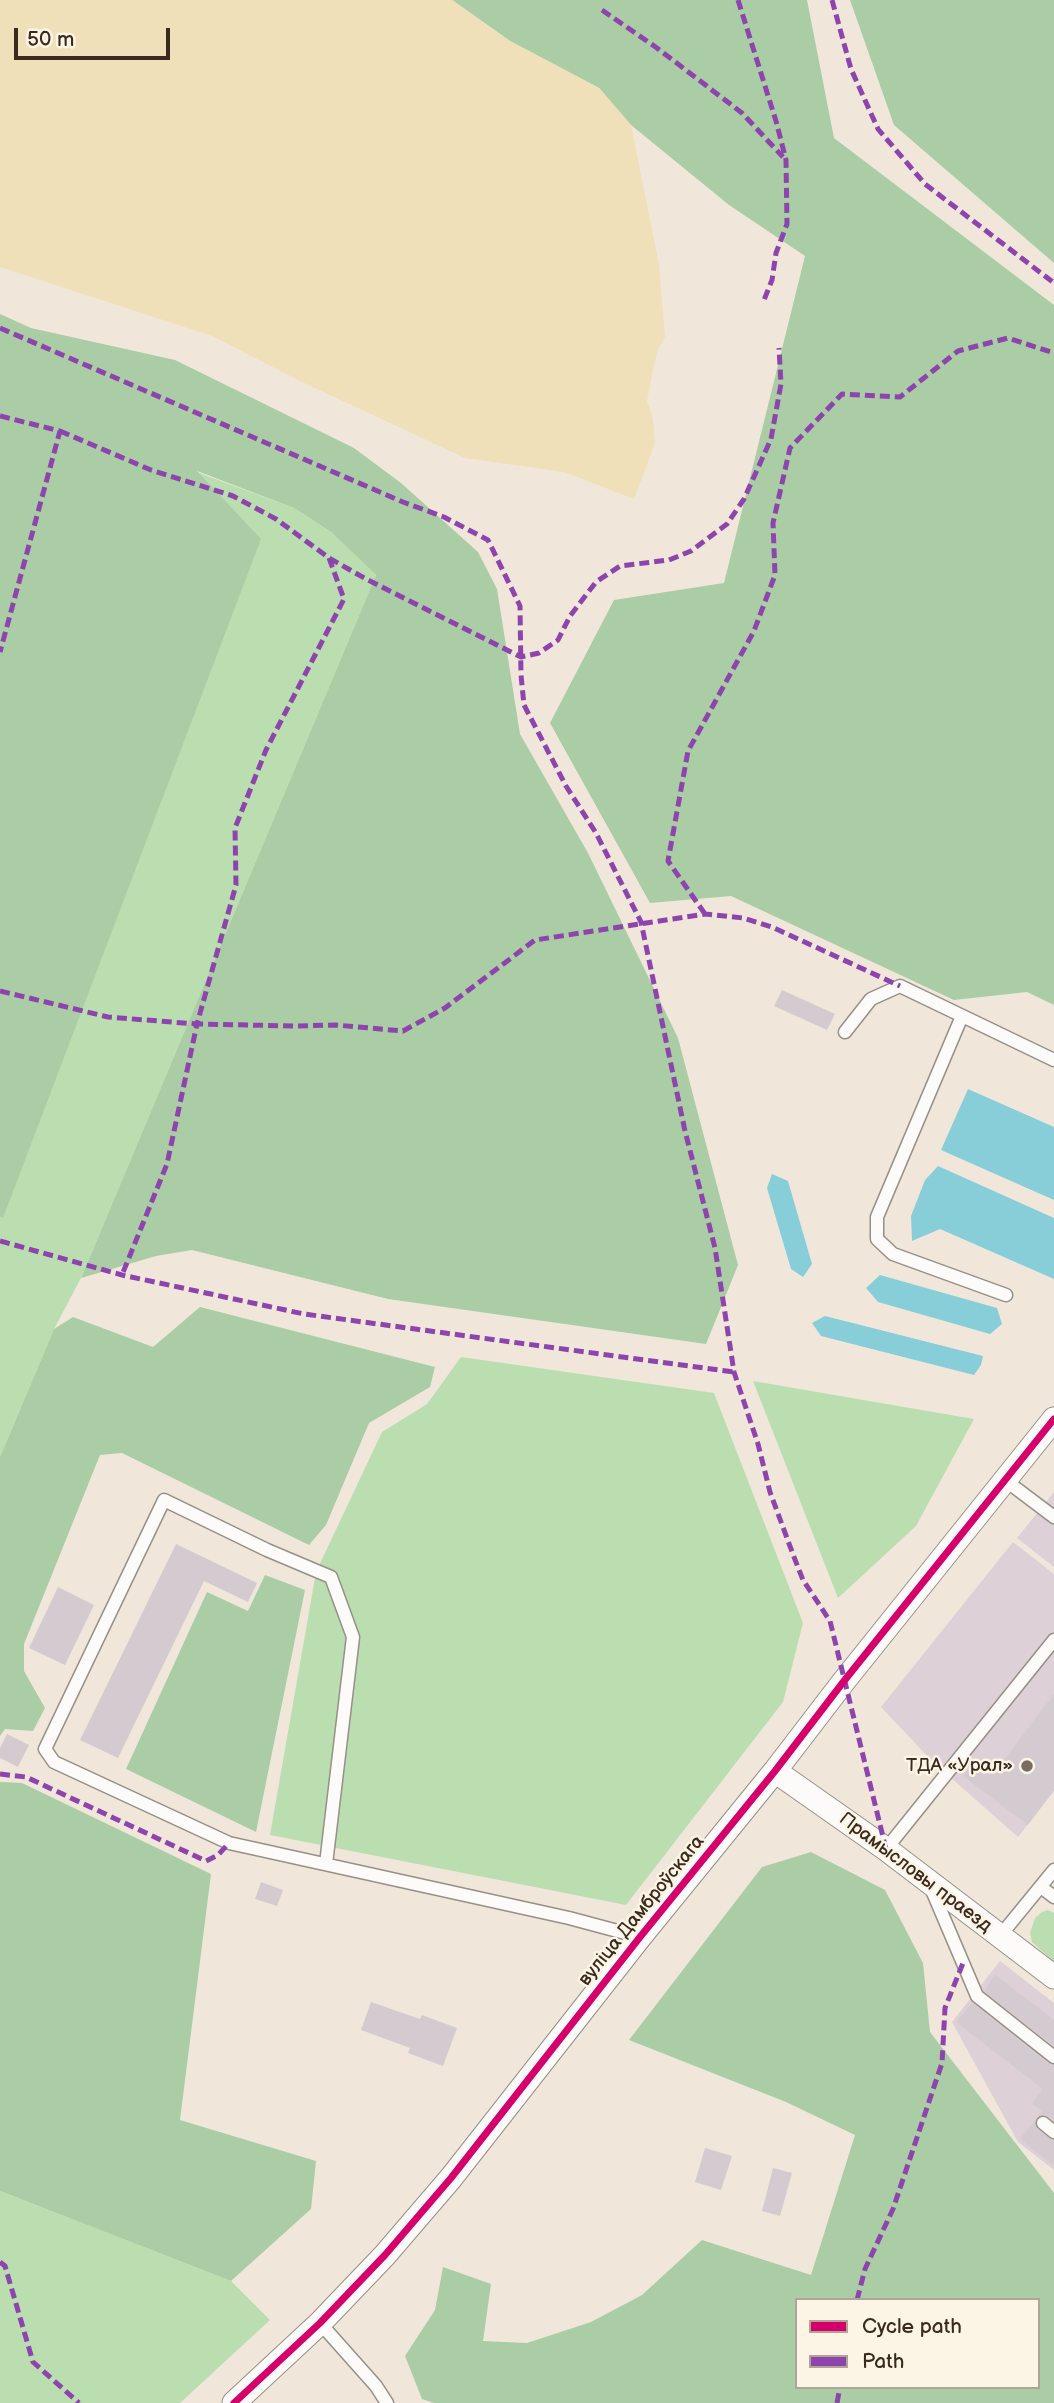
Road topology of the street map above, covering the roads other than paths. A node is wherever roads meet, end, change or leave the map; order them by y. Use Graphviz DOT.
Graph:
graph roads {
  1 [pos="962,1016"];
  2 [pos="845,1032"];
  3 [pos="1054,1060"];
  4 [pos="1006,1295"];
  5 [pos="1054,1419"];
  6 [pos="1004,1480"];
  7 [pos="1054,1517"];
  8 [pos="1054,1640"];
  9 [pos="775,1771"];
  10 [pos="886,1849"];
  11 [pos="326,1864"];
  12 [pos="1054,1870"];
  13 [pos="928,1881"];
  14 [pos="1041,1886"];
  15 [pos="1054,1897"];
  16 [pos="1000,1936"];
  17 [pos="640,1937"];
  18 [pos="1054,1977"];
  19 [pos="1054,2057"];
  20 [pos="1043,2123"];
  21 [pos="1054,2132"];
  22 [pos="320,2323"];
  23 [pos="234,2403"];
  24 [pos="387,2403"];
  1 -- 2 [label="lane"];
  1 -- 3 [label="lane"];
  1 -- 4 [label="lane"];
  5 -- 6 [label="street, вуліца Дамброўскага"];
  6 -- 7 [label="lane"];
  6 -- 9 [label="street, вуліца Дамброўскага"];
  8 -- 10 [label="lane"];
  9 -- 10 [label="street, Прамысловы праезд"];
  9 -- 17 [label="street, вуліца Дамброўскага"];
  10 -- 13 [label="street, Прамысловы праезд"];
  11 -- 11 [label="lane"];
  11 -- 17 [label="lane"];
  12 -- 14 [label="lane"];
  13 -- 16 [label="street, Прамысловы праезд"];
  13 -- 19 [label="lane"];
  14 -- 15 [label="lane"];
  14 -- 16 [label="lane"];
  16 -- 18 [label="street, Прамысловы праезд"];
  17 -- 22 [label="street, вуліца Дамброўскага"];
  20 -- 21 [label="lane"];
  22 -- 23 [label="street, вуліца Дамброўскага"];
  22 -- 24 [label="lane"];
}
